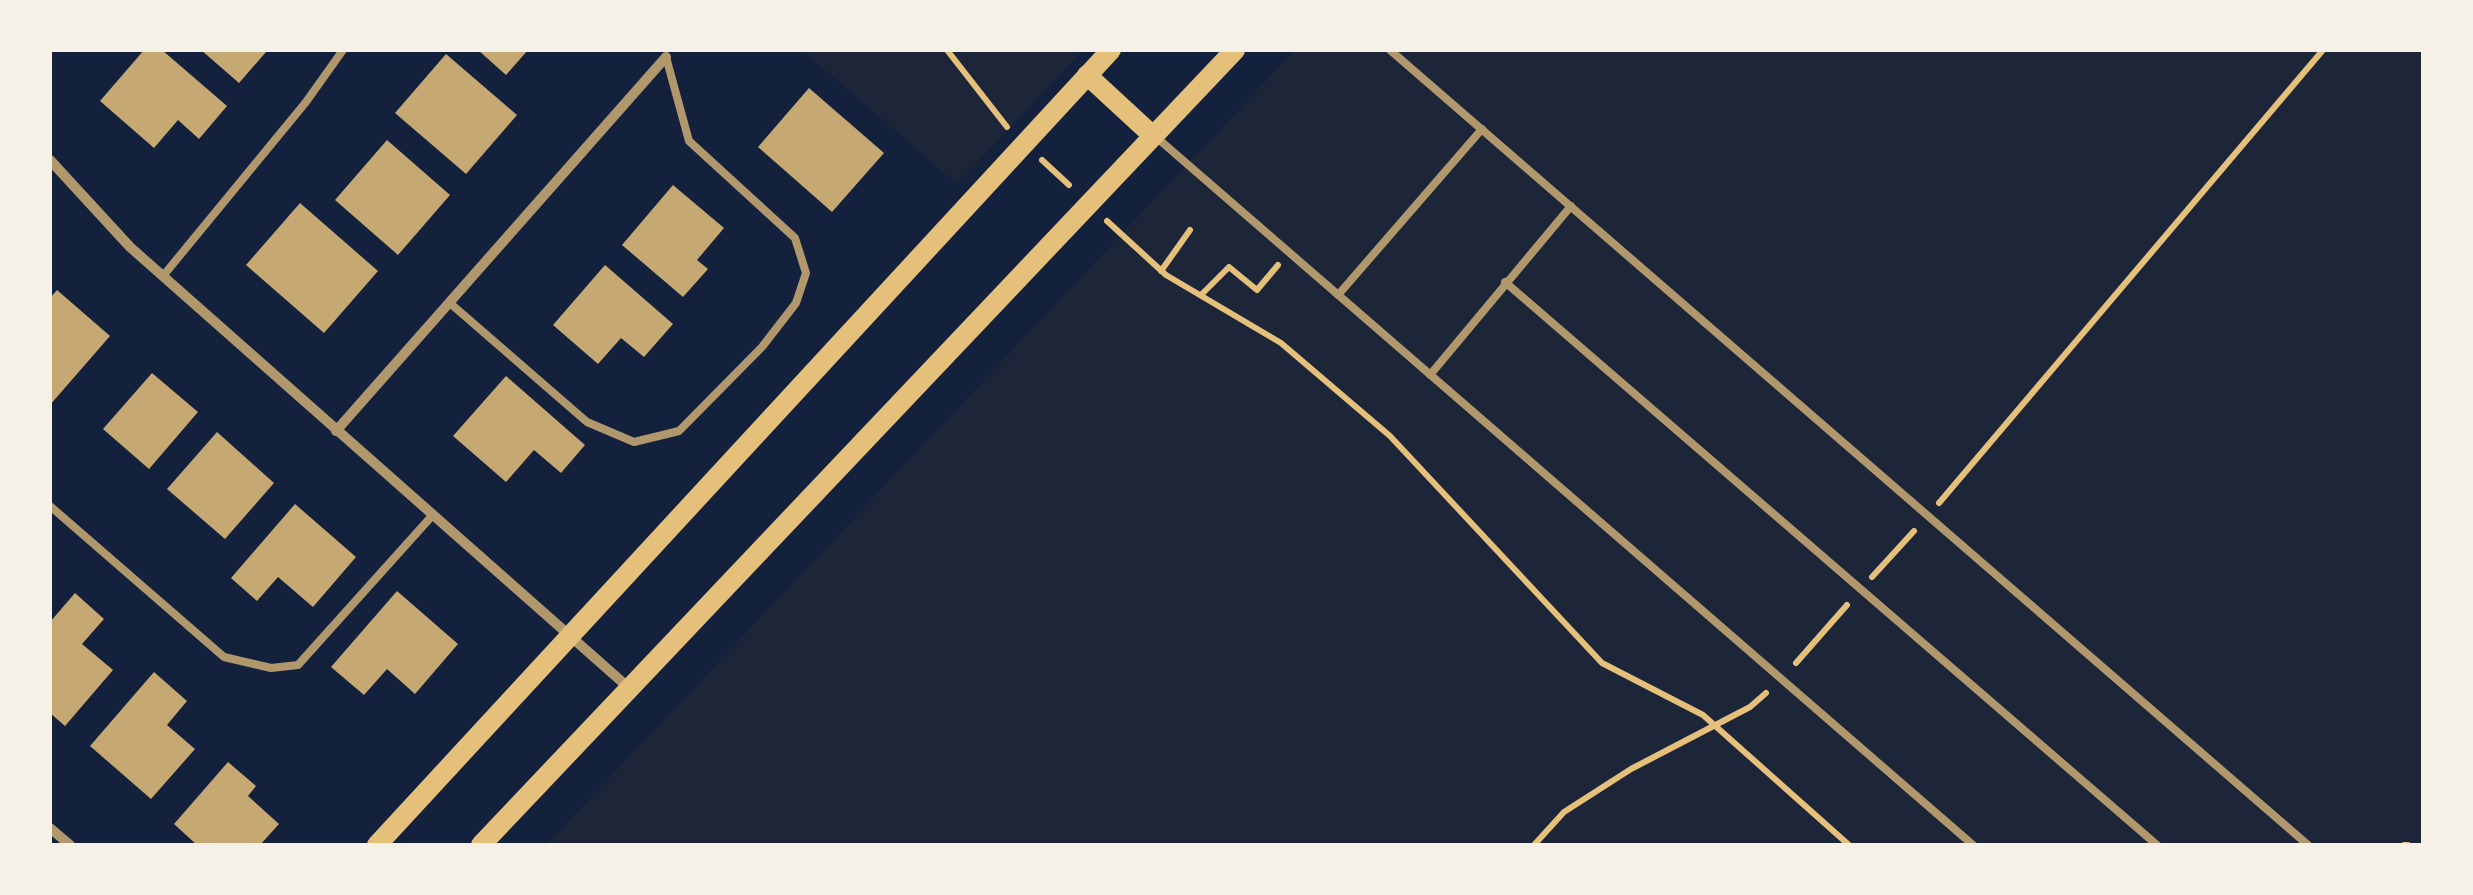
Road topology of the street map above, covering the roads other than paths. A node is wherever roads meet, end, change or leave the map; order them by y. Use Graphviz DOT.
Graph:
graph roads {
  1 [pos="342,50"];
  2 [pos="1111,50"];
  3 [pos="1235,50"];
  4 [pos="1390,50"];
  5 [pos="666,57"];
  6 [pos="1087,75"];
  7 [pos="1482,129"];
  8 [pos="1152,134"];
  9 [pos="50,160"];
  10 [pos="1571,206"];
  11 [pos="162,276"];
  12 [pos="1505,282"];
  13 [pos="1338,295"];
  14 [pos="450,304"];
  15 [pos="1430,375"];
  16 [pos="336,431"];
  17 [pos="50,506"];
  18 [pos="432,517"];
  19 [pos="569,636"];
  20 [pos="630,689"];
  21 [pos="50,828"];
  22 [pos="70,845"];
  23 [pos="377,845"];
  24 [pos="482,845"];
  25 [pos="1973,845"];
  26 [pos="2157,845"];
  27 [pos="2308,845"];
  1 -- 11 [label="lane"];
  2 -- 6 [label="main road"];
  3 -- 8 [label="main road"];
  4 -- 7 [label="lane"];
  5 -- 14 [label="street"];
  5 -- 14 [label="lane"];
  6 -- 8 [label="main road"];
  6 -- 19 [label="main road"];
  7 -- 10 [label="lane"];
  7 -- 13 [label="lane"];
  8 -- 13 [label="lane"];
  8 -- 20 [label="main road"];
  9 -- 11 [label="street"];
  10 -- 12 [label="lane"];
  10 -- 27 [label="lane"];
  11 -- 16 [label="street"];
  12 -- 15 [label="lane"];
  12 -- 26 [label="lane"];
  13 -- 15 [label="lane"];
  14 -- 16 [label="street"];
  15 -- 25 [label="lane"];
  16 -- 18 [label="street"];
  17 -- 18 [label="lane"];
  18 -- 19 [label="street"];
  19 -- 20 [label="street"];
  19 -- 23 [label="main road"];
  20 -- 24 [label="main road"];
  21 -- 22 [label="street"];
}
